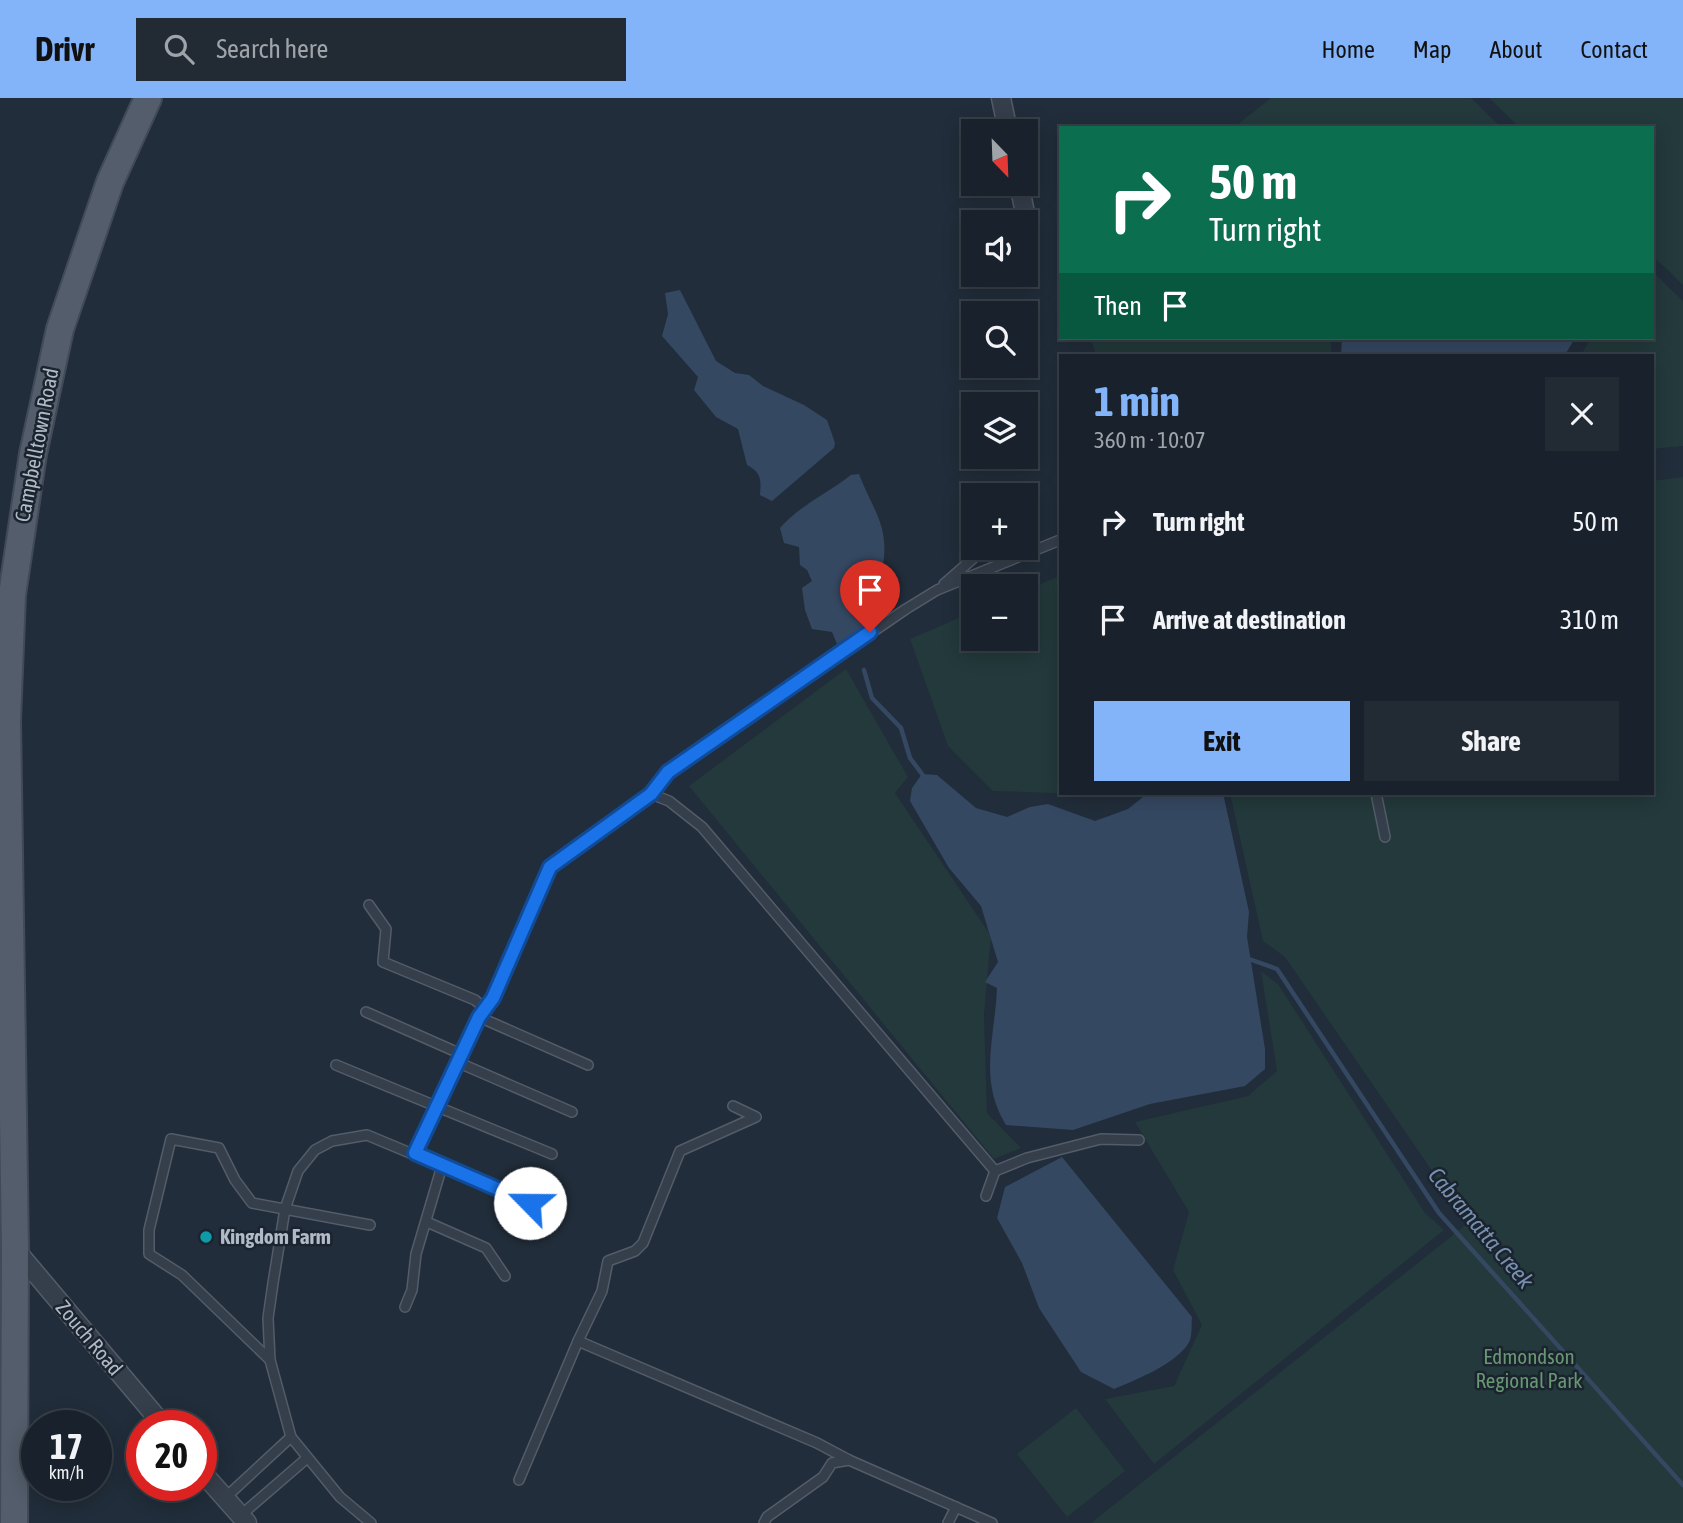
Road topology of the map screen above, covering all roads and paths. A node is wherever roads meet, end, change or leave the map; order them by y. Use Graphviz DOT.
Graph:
graph roads {
  1 [pos="148,98"];
  2 [pos="1001,98"];
  3 [pos="1005,119"];
  4 [pos="1059,540"];
  5 [pos="971,560"];
  6 [pos="937,590"];
  7 [pos="651,794"];
  8 [pos="1376,795"];
  9 [pos="1385,837"];
  10 [pos="369,905"];
  11 [pos="366,1012"];
  12 [pos="482,1013"];
  13 [pos="459,1058"];
  14 [pos="336,1065"];
  15 [pos="588,1065"];
  16 [pos="437,1106"];
  17 [pos="733,1106"];
  18 [pos="572,1112"];
  19 [pos="1139,1140"];
  20 [pos="415,1153"];
  21 [pos="552,1154"];
  22 [pos="442,1166"];
  23 [pos="995,1171"];
  24 [pos="7,1192"];
  25 [pos="986,1196"];
  26 [pos="530,1203"];
  27 [pos="285,1209"];
  28 [pos="427,1222"];
  29 [pos="370,1225"];
  30 [pos="15,1249"];
  31 [pos="505,1276"];
  32 [pos="405,1307"];
  33 [pos="578,1340"];
  34 [pos="270,1360"];
  35 [pos="151,1410"];
  36 [pos="291,1437"];
  37 [pos="306,1459"];
  38 [pos="849,1460"];
  39 [pos="519,1480"];
  40 [pos="217,1489"];
  41 [pos="225,1498"];
  42 [pos="956,1507"];
  43 [pos="244,1519"];
  44 [pos="14,1523"];
  45 [pos="371,1523"];
  46 [pos="764,1523"];
  47 [pos="948,1523"];
  48 [pos="992,1523"];
  1 -- 24 [label="main road, Campbelltown Road"];
  2 -- 3 [label="street"];
  4 -- 6 [label="lane"];
  5 -- 6 [label="lane"];
  6 -- 7 [label="lane"];
  7 -- 12 [label="lane"];
  7 -- 23 [label="lane"];
  8 -- 9 [label="lane"];
  10 -- 12 [label="lane"];
  11 -- 13 [label="lane"];
  12 -- 13 [label="lane"];
  12 -- 15 [label="lane"];
  13 -- 16 [label="lane"];
  13 -- 18 [label="lane"];
  14 -- 16 [label="lane"];
  16 -- 20 [label="lane"];
  16 -- 21 [label="lane"];
  17 -- 33 [label="lane"];
  19 -- 23 [label="lane"];
  20 -- 22 [label="lane"];
  20 -- 27 [label="lane"];
  22 -- 26 [label="lane"];
  22 -- 28 [label="lane"];
  23 -- 25 [label="lane"];
  24 -- 30 [label="main road, Campbelltown Road"];
  27 -- 29 [label="lane"];
  27 -- 34 [label="lane"];
  27 -- 34 [label="lane"];
  28 -- 31 [label="lane"];
  28 -- 32 [label="lane"];
  30 -- 35 [label="street, Zouch Road"];
  30 -- 44 [label="main road, Campbelltown Road"];
  33 -- 38 [label="lane"];
  33 -- 39 [label="lane"];
  34 -- 36 [label="lane"];
  36 -- 37 [label="lane"];
  36 -- 41 [label="lane"];
  37 -- 43 [label="lane"];
  37 -- 45 [label="lane"];
  38 -- 42 [label="lane"];
  38 -- 46 [label="lane"];
  40 -- 41 [label="street"];
  41 -- 43 [label="street"];
  42 -- 47 [label="lane"];
  42 -- 48 [label="lane"];
}
